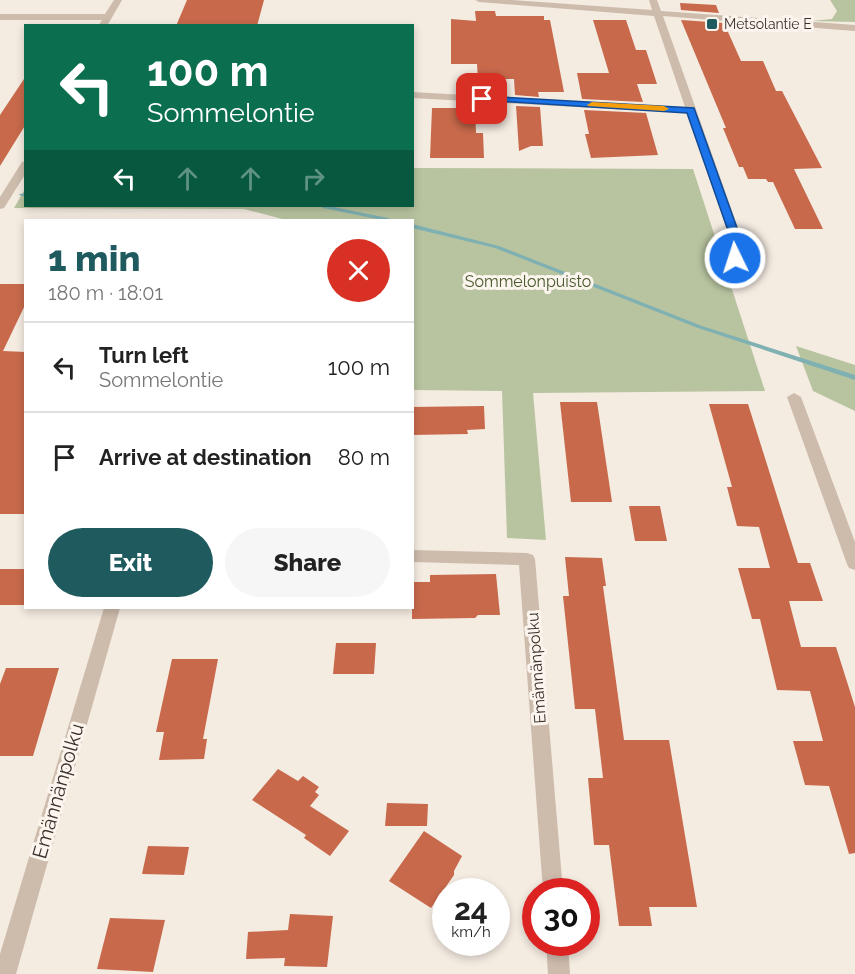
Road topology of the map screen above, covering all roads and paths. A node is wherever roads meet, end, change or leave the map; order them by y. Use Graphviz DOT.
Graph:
graph roads {
  1 [pos="118,0"];
  2 [pos="478,0"];
  3 [pos="653,0"];
  4 [pos="658,14"];
  5 [pos="0,17"];
  6 [pos="105,21"];
  7 [pos="855,28"];
  8 [pos="414,95"];
  9 [pos="691,110"];
  10 [pos="24,167"];
  11 [pos="0,206"];
  12 [pos="735,258"];
  13 [pos="794,397"];
  14 [pos="414,556"];
  15 [pos="855,564"];
  16 [pos="112,609"];
  17 [pos="552,878"];
  18 [pos="558,956"];
  19 [pos="5,974"];
  20 [pos="559,974"];
  1 -- 6 [label="street"];
  2 -- 4 [label="street"];
  3 -- 4 [label="street"];
  4 -- 7 [label="street"];
  4 -- 9 [label="street"];
  5 -- 6 [label="street"];
  8 -- 9 [label="street"];
  9 -- 12 [label="street"];
  10 -- 11 [label="street"];
  13 -- 15 [label="street"];
  14 -- 17 [label="street, Emännänpolku"];
  16 -- 19 [label="street, Emännänpolku"];
  18 -- 20 [label="street"];
}
